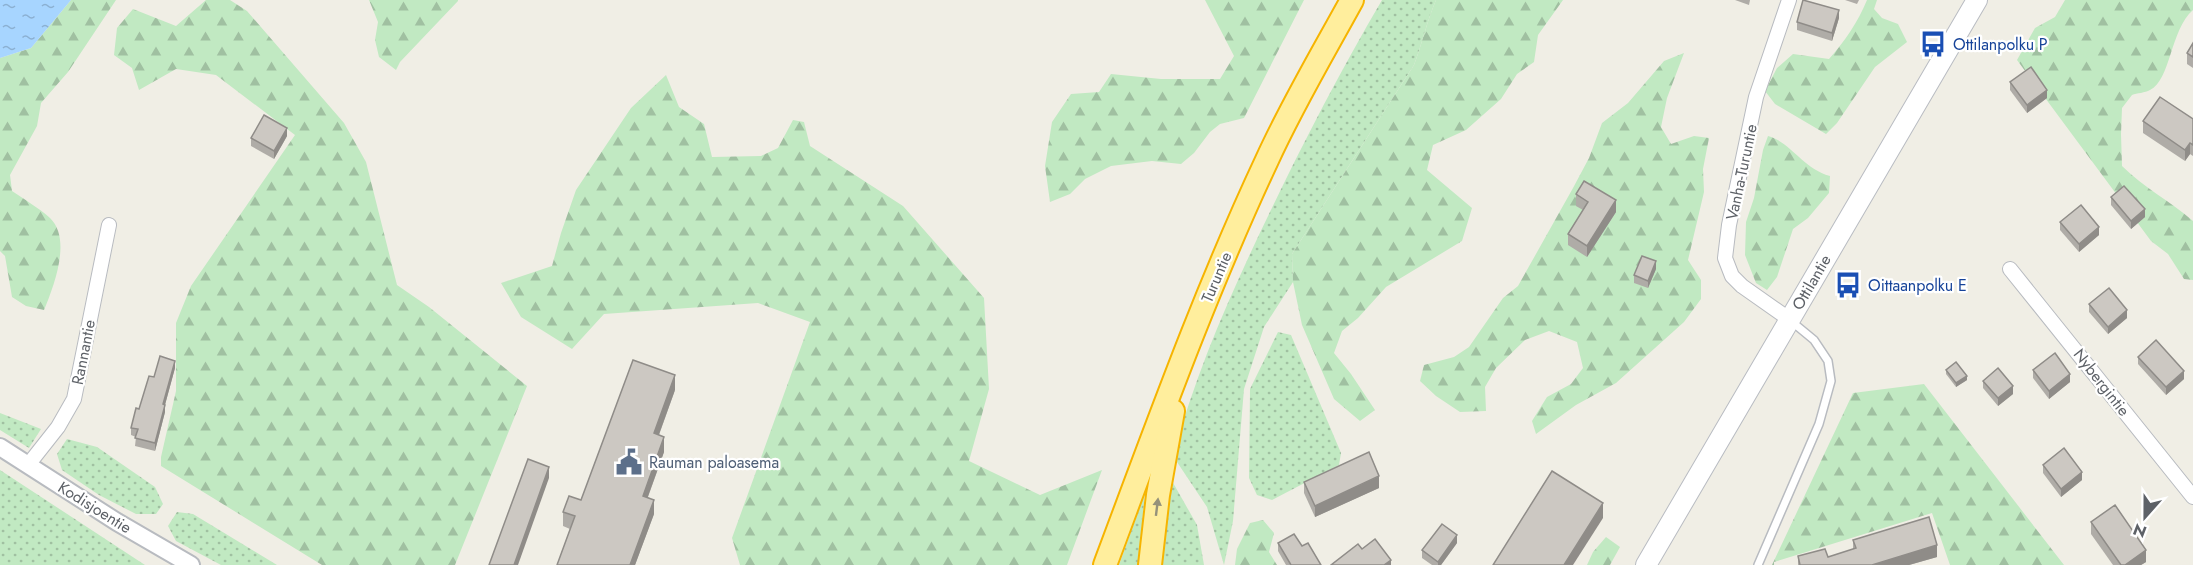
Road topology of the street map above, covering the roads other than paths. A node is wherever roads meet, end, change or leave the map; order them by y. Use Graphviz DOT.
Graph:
graph roads {
  1 [pos="1352,0"];
  2 [pos="1789,0"];
  3 [pos="1977,0"];
  4 [pos="109,225"];
  5 [pos="2010,269"];
  6 [pos="1790,319"];
  7 [pos="1183,354"];
  8 [pos="0,447"];
  9 [pos="28,465"];
  10 [pos="2193,497"];
  11 [pos="191,565"];
  12 [pos="1105,565"];
  13 [pos="1150,565"];
  14 [pos="1646,565"];
  15 [pos="1758,565"];
  1 -- 7 [label="highway, Turuntie"];
  2 -- 6 [label="street, Vanha-Turuntie"];
  3 -- 6 [label="main road, Ottilantie"];
  4 -- 9 [label="street, Rannantie"];
  5 -- 10 [label="street, Nybergintie"];
  6 -- 14 [label="main road, Ottilantie"];
  6 -- 15 [label="lane"];
  7 -- 12 [label="highway, Turuntie"];
  13 -- 7 [label="highway, one-way"];
  8 -- 9 [label="street, Kodisjoentie"];
  9 -- 11 [label="street, Kodisjoentie"];
}
